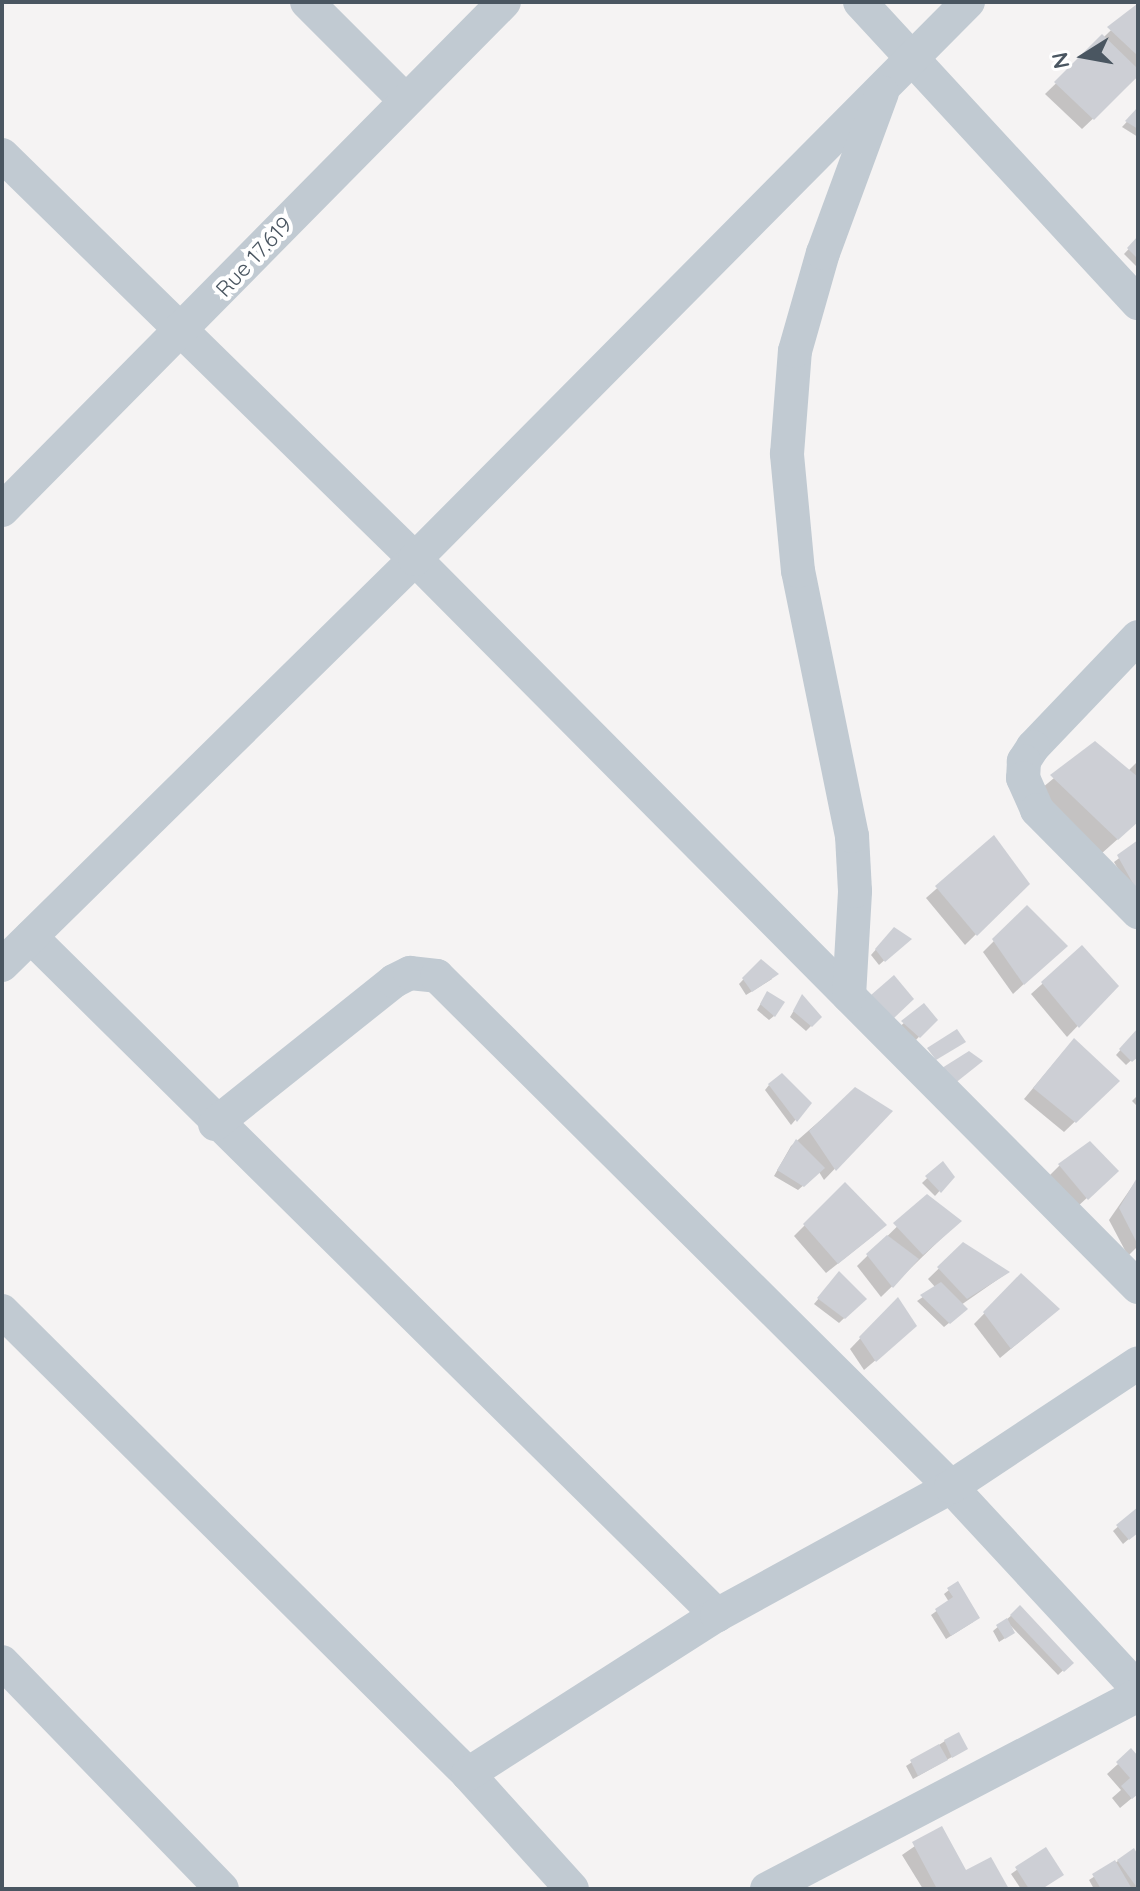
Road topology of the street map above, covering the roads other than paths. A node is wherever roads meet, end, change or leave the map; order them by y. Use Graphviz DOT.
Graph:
graph roads {
  1 [pos="307,2"];
  2 [pos="504,2"];
  3 [pos="860,2"];
  4 [pos="968,2"];
  5 [pos="909,57"];
  6 [pos="883,89"];
  7 [pos="404,99"];
  8 [pos="2,155"];
  9 [pos="1138,303"];
  10 [pos="181,334"];
  11 [pos="2,510"];
  12 [pos="415,559"];
  13 [pos="1138,637"];
  14 [pos="1138,912"];
  15 [pos="31,937"];
  16 [pos="2,965"];
  17 [pos="849,996"];
  18 [pos="215,1124"];
  19 [pos="1138,1287"];
  20 [pos="9,1331"];
  21 [pos="1138,1363"];
  22 [pos="951,1487"];
  23 [pos="717,1615"];
  24 [pos="2,1662"];
  25 [pos="1138,1692"];
  26 [pos="468,1774"];
  27 [pos="222,1889"];
  28 [pos="572,1889"];
  29 [pos="767,1889"];
  1 -- 7 [label="street"];
  2 -- 7 [label="street, Rue 17.619"];
  3 -- 5 [label="street"];
  4 -- 5 [label="street"];
  5 -- 6 [label="street"];
  5 -- 9 [label="street"];
  6 -- 12 [label="street"];
  6 -- 17 [label="street"];
  7 -- 10 [label="street, Rue 17.619"];
  8 -- 10 [label="street"];
  10 -- 11 [label="street, Rue 17.619"];
  10 -- 12 [label="street"];
  12 -- 15 [label="street"];
  12 -- 17 [label="street"];
  13 -- 14 [label="street"];
  15 -- 16 [label="street"];
  15 -- 18 [label="street"];
  17 -- 19 [label="street"];
  18 -- 22 [label="street"];
  18 -- 23 [label="street"];
  20 -- 26 [label="street"];
  21 -- 22 [label="street"];
  22 -- 23 [label="street"];
  22 -- 25 [label="street"];
  23 -- 26 [label="street"];
  24 -- 27 [label="street"];
  25 -- 29 [label="street"];
  26 -- 28 [label="street"];
}
